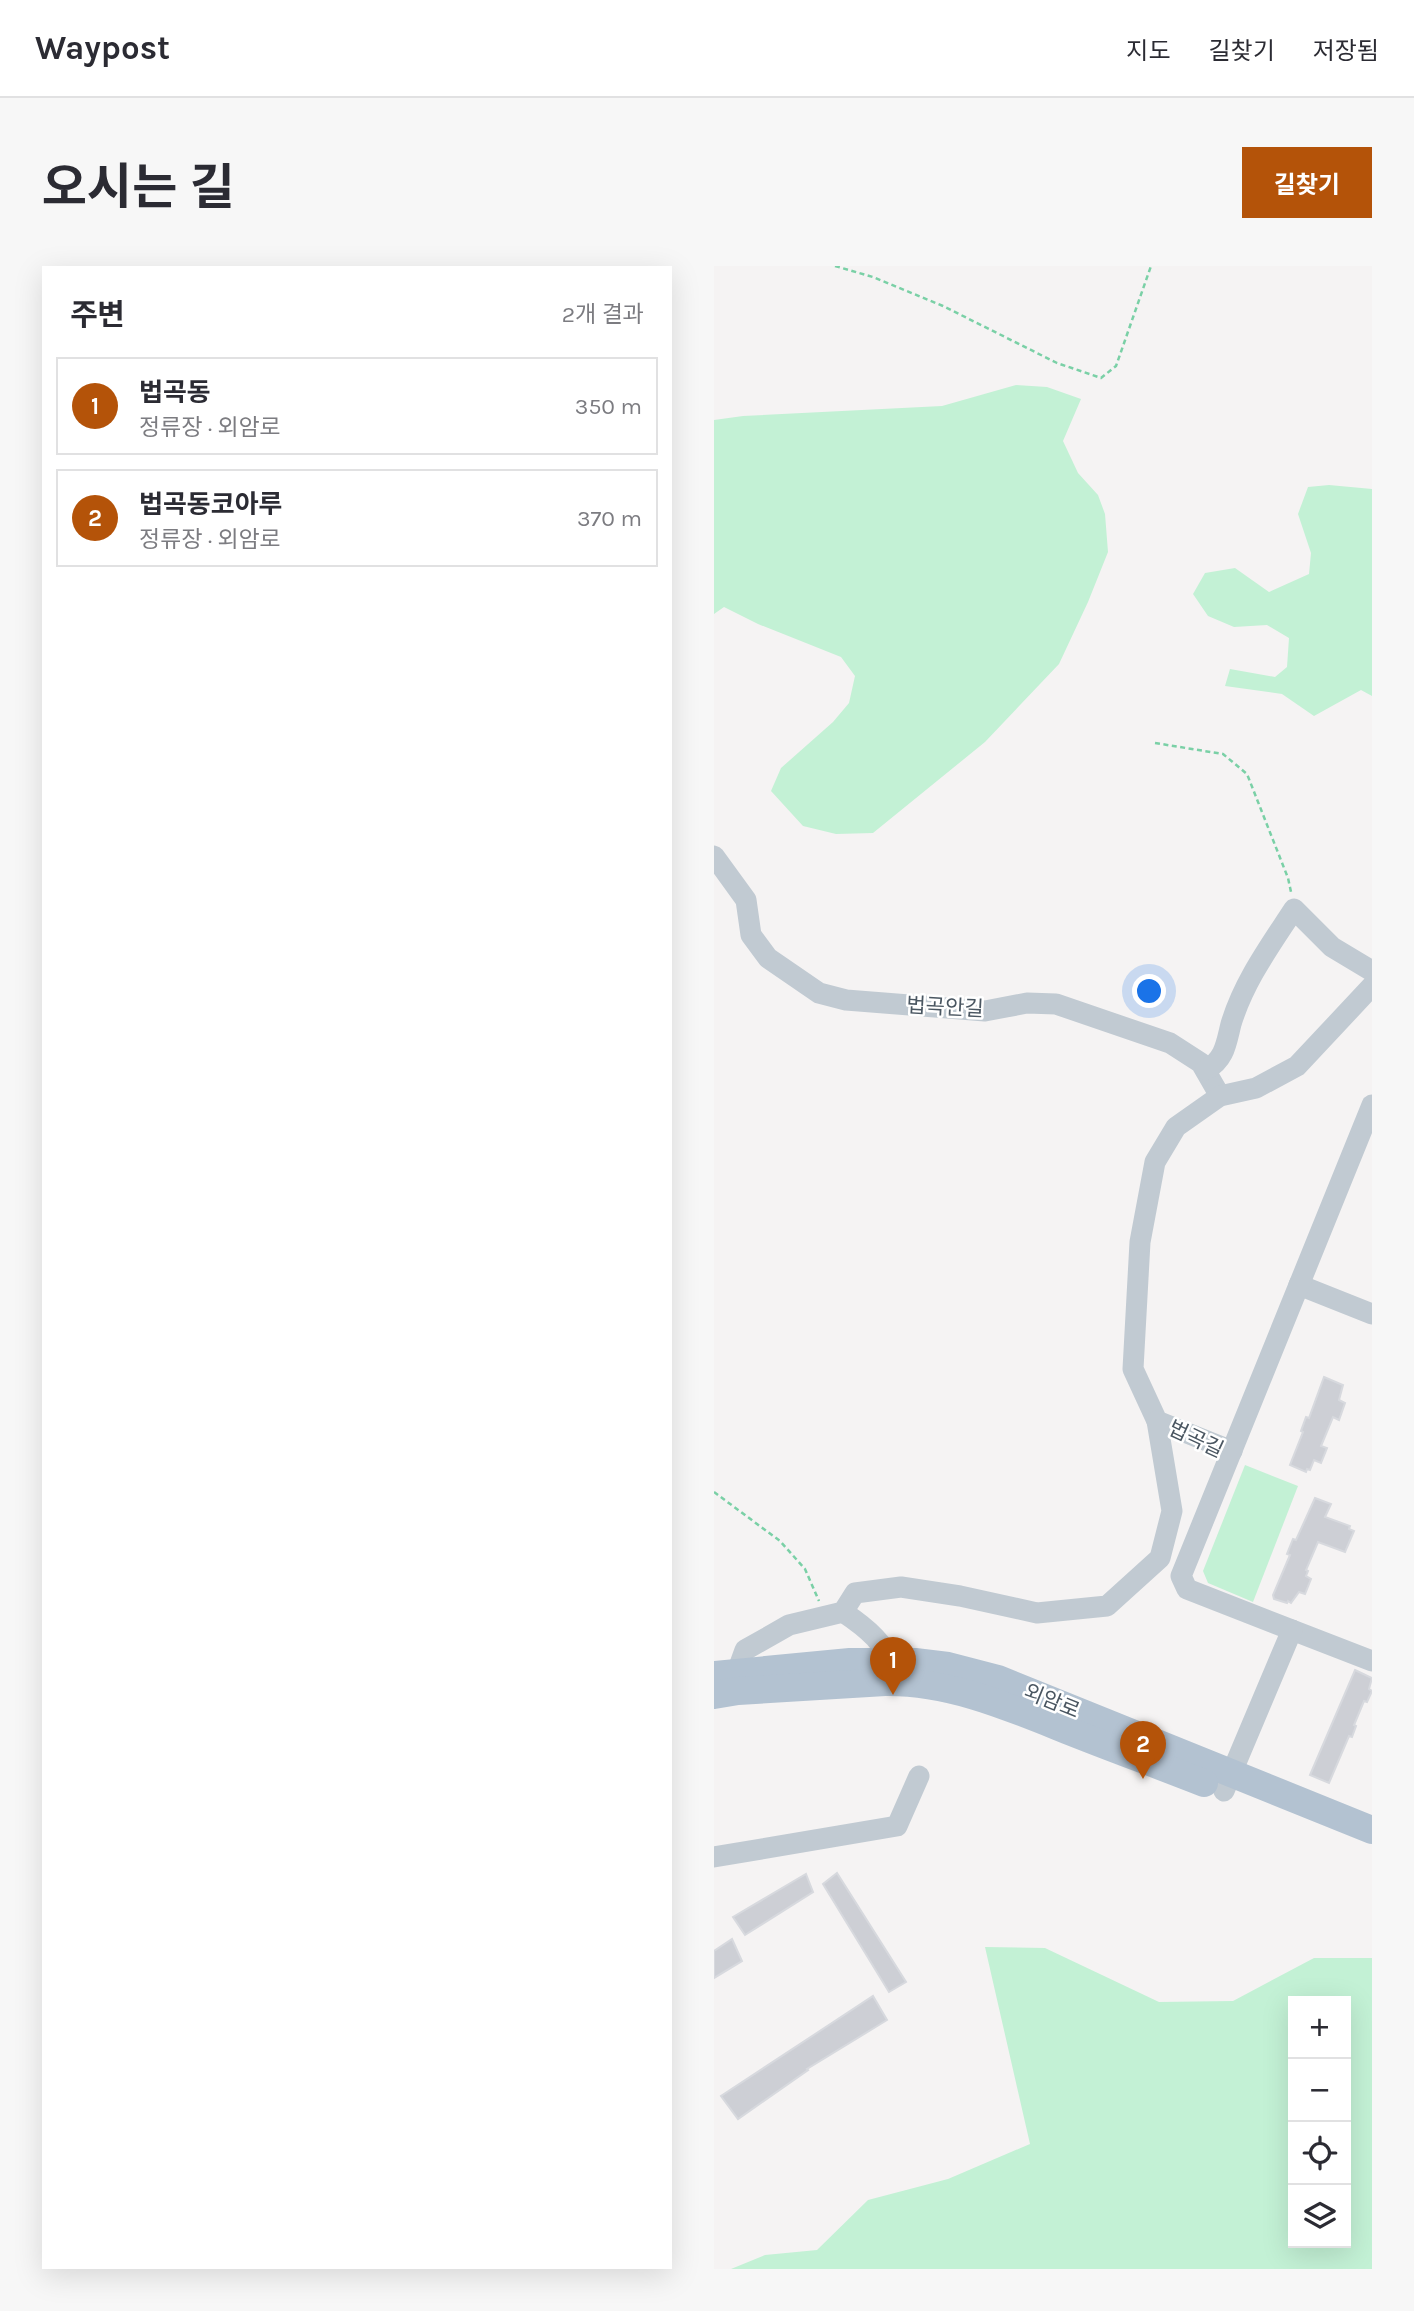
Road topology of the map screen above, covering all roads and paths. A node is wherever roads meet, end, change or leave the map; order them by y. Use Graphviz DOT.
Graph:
graph roads {
  1 [pos="835,266"];
  2 [pos="1151,266"];
  3 [pos="1155,743"];
  4 [pos="714,856"];
  5 [pos="1294,909"];
  6 [pos="1372,971"];
  7 [pos="1372,986"];
  8 [pos="1206,1070"];
  9 [pos="1220,1096"];
  10 [pos="1372,1105"];
  11 [pos="1299,1285"];
  12 [pos="1372,1314"];
  13 [pos="1157,1421"];
  14 [pos="1232,1451"];
  15 [pos="714,1492"];
  16 [pos="834,1615"];
  17 [pos="1292,1630"];
  18 [pos="1372,1661"];
  19 [pos="892,1672"];
  20 [pos="726,1683"];
  21 [pos="919,1776"];
  22 [pos="1227,1782"];
  23 [pos="1372,1830"];
  24 [pos="1372,1847"];
  25 [pos="714,1857"];
  1 -- 2 [label="path"];
  3 -- 5 [label="path"];
  4 -- 8 [label="street, 법곡안길"];
  5 -- 6 [label="street"];
  5 -- 8 [label="street"];
  7 -- 9 [label="street, 법곡길"];
  8 -- 9 [label="street, 법곡안길"];
  9 -- 13 [label="street, 법곡길"];
  10 -- 11 [label="street"];
  11 -- 12 [label="street"];
  11 -- 14 [label="street"];
  13 -- 14 [label="street, 법곡길"];
  13 -- 16 [label="street"];
  14 -- 17 [label="street, 법곡길"];
  15 -- 16 [label="path"];
  16 -- 19 [label="street"];
  16 -- 20 [label="street"];
  17 -- 18 [label="street, 법곡길"];
  17 -- 22 [label="street"];
  19 -- 20 [label="main road, 외암로"];
  19 -- 22 [label="main road, 외암로"];
  21 -- 25 [label="street"];
  22 -- 23 [label="main road, 외암로"];
  22 -- 24 [label="main road, 외암로"];
}
